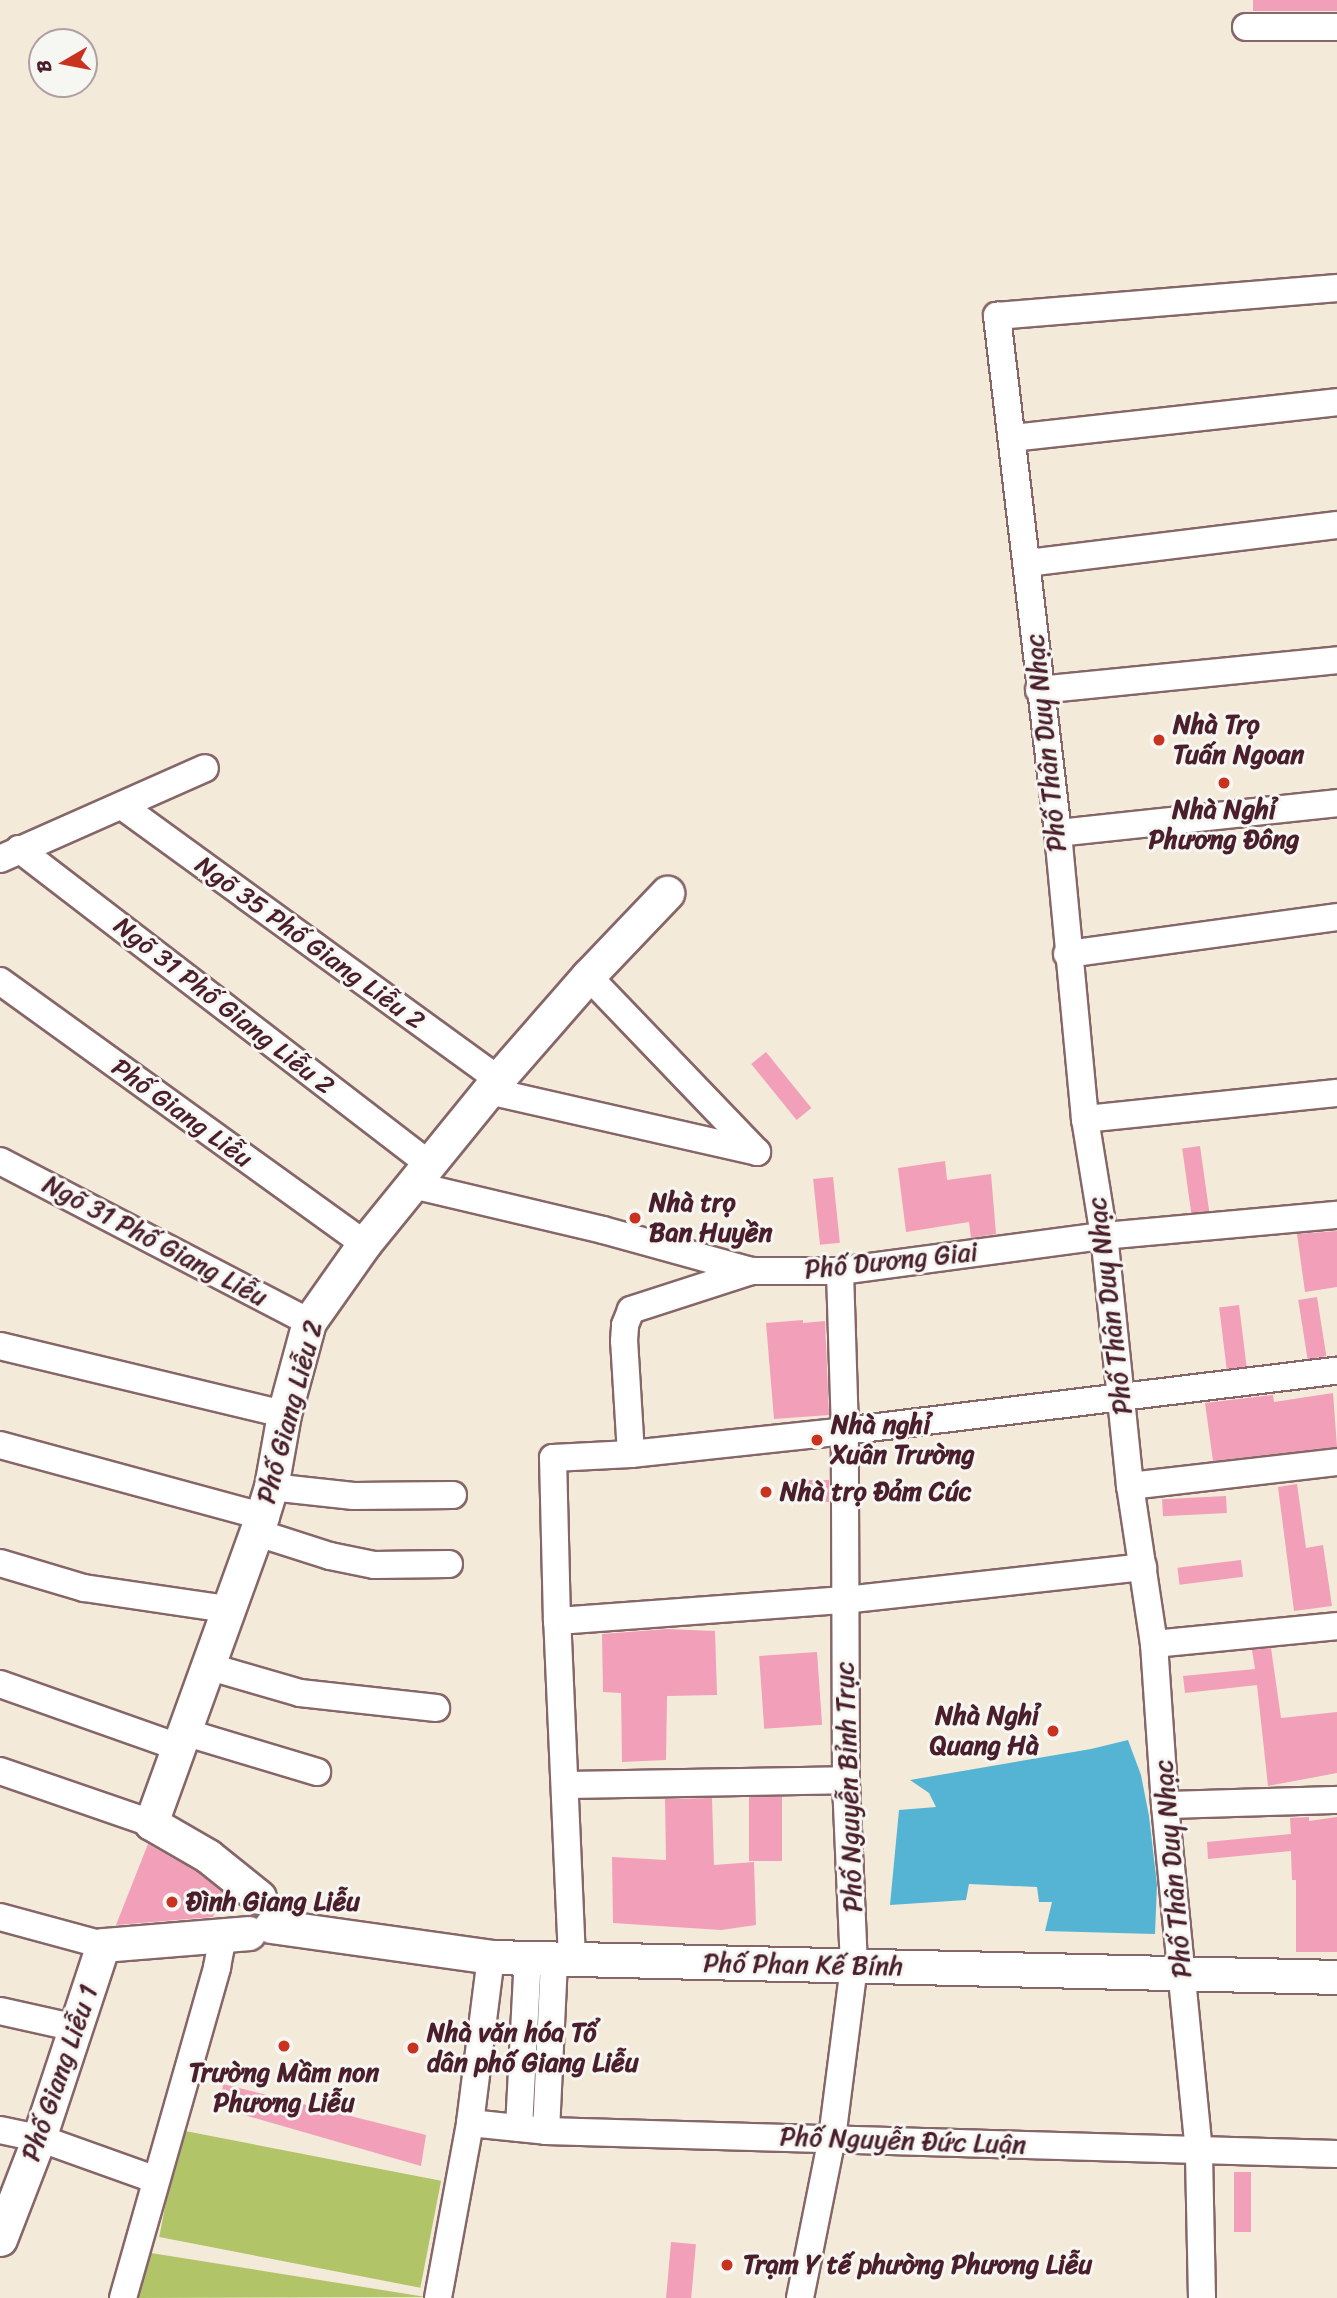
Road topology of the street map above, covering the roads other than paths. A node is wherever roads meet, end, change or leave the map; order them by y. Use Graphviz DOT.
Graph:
graph roads {
  1 [pos="1246,27"];
  2 [pos="1337,27"];
  3 [pos="1337,288"];
  4 [pos="1337,402"];
  5 [pos="1013,438"];
  6 [pos="1337,525"];
  7 [pos="1027,562"];
  8 [pos="1337,660"];
  9 [pos="1039,690"];
  10 [pos="205,768"];
  11 [pos="1337,803"];
  12 [pos="122,806"];
  13 [pos="1058,832"];
  14 [pos="10,854"];
  15 [pos="667,893"];
  16 [pos="1337,917"];
  17 [pos="1067,954"];
  18 [pos="587,976"];
  19 [pos="0,981"];
  20 [pos="493,1085"];
  21 [pos="1337,1093"];
  22 [pos="1085,1119"];
  23 [pos="0,1161"];
  24 [pos="421,1174"];
  25 [pos="1337,1215"];
  26 [pos="1104,1236"];
  27 [pos="364,1244"];
  28 [pos="752,1271"];
  29 [pos="840,1271"];
  30 [pos="309,1322"];
  31 [pos="0,1346"];
  32 [pos="1337,1371"];
  33 [pos="1121,1399"];
  34 [pos="284,1414"];
  35 [pos="845,1432"];
  36 [pos="0,1445"];
  37 [pos="631,1454"];
  38 [pos="1337,1462"];
  39 [pos="1130,1486"];
  40 [pos="453,1495"];
  41 [pos="263,1512"];
  42 [pos="0,1563"];
  43 [pos="449,1564"];
  44 [pos="1143,1567"];
  45 [pos="845,1600"];
  46 [pos="228,1609"];
  47 [pos="557,1621"];
  48 [pos="1337,1626"];
  49 [pos="1154,1644"];
  50 [pos="207,1666"];
  51 [pos="0,1684"];
  52 [pos="436,1708"];
  53 [pos="181,1739"];
  54 [pos="0,1771"];
  55 [pos="317,1772"];
  56 [pos="846,1780"];
  57 [pos="566,1785"];
  58 [pos="1337,1800"];
  59 [pos="1165,1805"];
  60 [pos="151,1823"];
  61 [pos="0,1917"];
  62 [pos="250,1923"];
  63 [pos="103,1945"];
  64 [pos="491,1957"];
  65 [pos="551,1959"];
  66 [pos="855,1966"];
  67 [pos="1183,1975"];
  68 [pos="1337,1978"];
  69 [pos="0,2011"];
  70 [pos="76,2028"];
  71 [pos="470,2123"];
  72 [pos="519,2128"];
  73 [pos="0,2130"];
  74 [pos="546,2131"];
  75 [pos="39,2138"];
  76 [pos="832,2138"];
  77 [pos="1199,2152"];
  78 [pos="1337,2154"];
  79 [pos="156,2180"];
  80 [pos="0,2239"];
  81 [pos="123,2298"];
  82 [pos="438,2298"];
  83 [pos="800,2298"];
  84 [pos="1202,2298"];
  1 -- 2 [label="street"];
  3 -- 5 [label="street, Phố Thân Duy Nhạc"];
  4 -- 5 [label="street"];
  5 -- 7 [label="street, Phố Thân Duy Nhạc"];
  6 -- 7 [label="street"];
  7 -- 9 [label="street, Phố Thân Duy Nhạc"];
  8 -- 9 [label="street"];
  9 -- 13 [label="street, Phố Thân Duy Nhạc"];
  10 -- 12 [label="street"];
  11 -- 13 [label="street"];
  12 -- 14 [label="street"];
  12 -- 20 [label="street, Ngõ 35 Phố Giang Liễu 2"];
  13 -- 17 [label="street, Phố Thân Duy Nhạc"];
  14 -- 24 [label="street, Ngõ 31 Phố Giang Liễu 2"];
  15 -- 18 [label="main road, Phố Giang Liễu 2"];
  16 -- 17 [label="street"];
  17 -- 22 [label="street, Phố Thân Duy Nhạc"];
  18 -- 20 [label="main road, Phố Giang Liễu 2"];
  18 -- 20 [label="street"];
  19 -- 27 [label="street, Phố Giang Liễu"];
  20 -- 24 [label="main road, Phố Giang Liễu 2"];
  21 -- 22 [label="street"];
  22 -- 26 [label="street, Phố Thân Duy Nhạc"];
  23 -- 30 [label="street, Ngõ 31 Phố Giang Liễu"];
  24 -- 27 [label="main road, Phố Giang Liễu 2"];
  24 -- 28 [label="street, Phố Dương Giai"];
  25 -- 26 [label="street, Phố Dương Giai"];
  26 -- 29 [label="street, Phố Dương Giai"];
  26 -- 33 [label="street, Phố Thân Duy Nhạc"];
  27 -- 30 [label="main road, Phố Giang Liễu 2"];
  28 -- 29 [label="street, Phố Dương Giai"];
  28 -- 37 [label="street"];
  29 -- 35 [label="street, Phố Nguyễn Bỉnh Trục"];
  30 -- 34 [label="main road, Phố Giang Liễu 2"];
  31 -- 34 [label="street"];
  32 -- 33 [label="street"];
  33 -- 35 [label="street"];
  33 -- 39 [label="street, Phố Thân Duy Nhạc"];
  34 -- 41 [label="main road, Phố Giang Liễu 2"];
  35 -- 37 [label="street"];
  35 -- 45 [label="street, Phố Nguyễn Bỉnh Trục"];
  36 -- 41 [label="street"];
  37 -- 47 [label="street"];
  38 -- 39 [label="street"];
  39 -- 44 [label="street, Phố Thân Duy Nhạc"];
  40 -- 41 [label="street"];
  41 -- 43 [label="street"];
  41 -- 46 [label="main road, Phố Giang Liễu 2"];
  42 -- 46 [label="street"];
  44 -- 45 [label="street"];
  44 -- 49 [label="street, Phố Thân Duy Nhạc"];
  45 -- 47 [label="street"];
  45 -- 56 [label="street, Phố Nguyễn Bỉnh Trục"];
  46 -- 50 [label="main road, Phố Giang Liễu 2"];
  47 -- 57 [label="street"];
  48 -- 49 [label="street"];
  49 -- 59 [label="street, Phố Thân Duy Nhạc"];
  50 -- 52 [label="street"];
  50 -- 53 [label="main road, Phố Giang Liễu 2"];
  51 -- 53 [label="street"];
  53 -- 55 [label="street"];
  53 -- 60 [label="main road, Phố Giang Liễu 2"];
  54 -- 60 [label="street"];
  56 -- 57 [label="street"];
  56 -- 66 [label="street, Phố Nguyễn Bỉnh Trục"];
  57 -- 65 [label="street"];
  58 -- 59 [label="street"];
  59 -- 67 [label="street, Phố Thân Duy Nhạc"];
  60 -- 62 [label="main road"];
  61 -- 63 [label="street"];
  62 -- 63 [label="main road, Phố Phan Kế Bính"];
  62 -- 64 [label="main road, Phố Phan Kế Bính"];
  62 -- 79 [label="street"];
  63 -- 70 [label="main road, Phố Giang Liễu 1"];
  64 -- 65 [label="main road, Phố Phan Kế Bính"];
  64 -- 71 [label="street"];
  65 -- 66 [label="main road, Phố Phan Kế Bính"];
  65 -- 72 [label="street"];
  65 -- 74 [label="street"];
  66 -- 67 [label="main road, Phố Phan Kế Bính"];
  66 -- 76 [label="street, Phố Nguyễn Bỉnh Trục"];
  67 -- 68 [label="main road, Phố Phan Kế Bính"];
  67 -- 77 [label="street, Phố Thân Duy Nhạc"];
  69 -- 70 [label="street"];
  70 -- 75 [label="main road, Phố Giang Liễu 1"];
  71 -- 72 [label="street, Phố Nguyễn Đức Luận"];
  71 -- 82 [label="street"];
  72 -- 74 [label="street, Phố Nguyễn Đức Luận"];
  73 -- 75 [label="street"];
  74 -- 76 [label="street, Phố Nguyễn Đức Luận"];
  75 -- 79 [label="street"];
  75 -- 80 [label="main road, Phố Giang Liễu 1"];
  76 -- 77 [label="street, Phố Nguyễn Đức Luận"];
  76 -- 83 [label="street, Phố Nguyễn Bỉnh Trục"];
  77 -- 78 [label="street, Phố Nguyễn Đức Luận"];
  77 -- 84 [label="street, Phố Thân Duy Nhạc"];
  79 -- 81 [label="street"];
}
